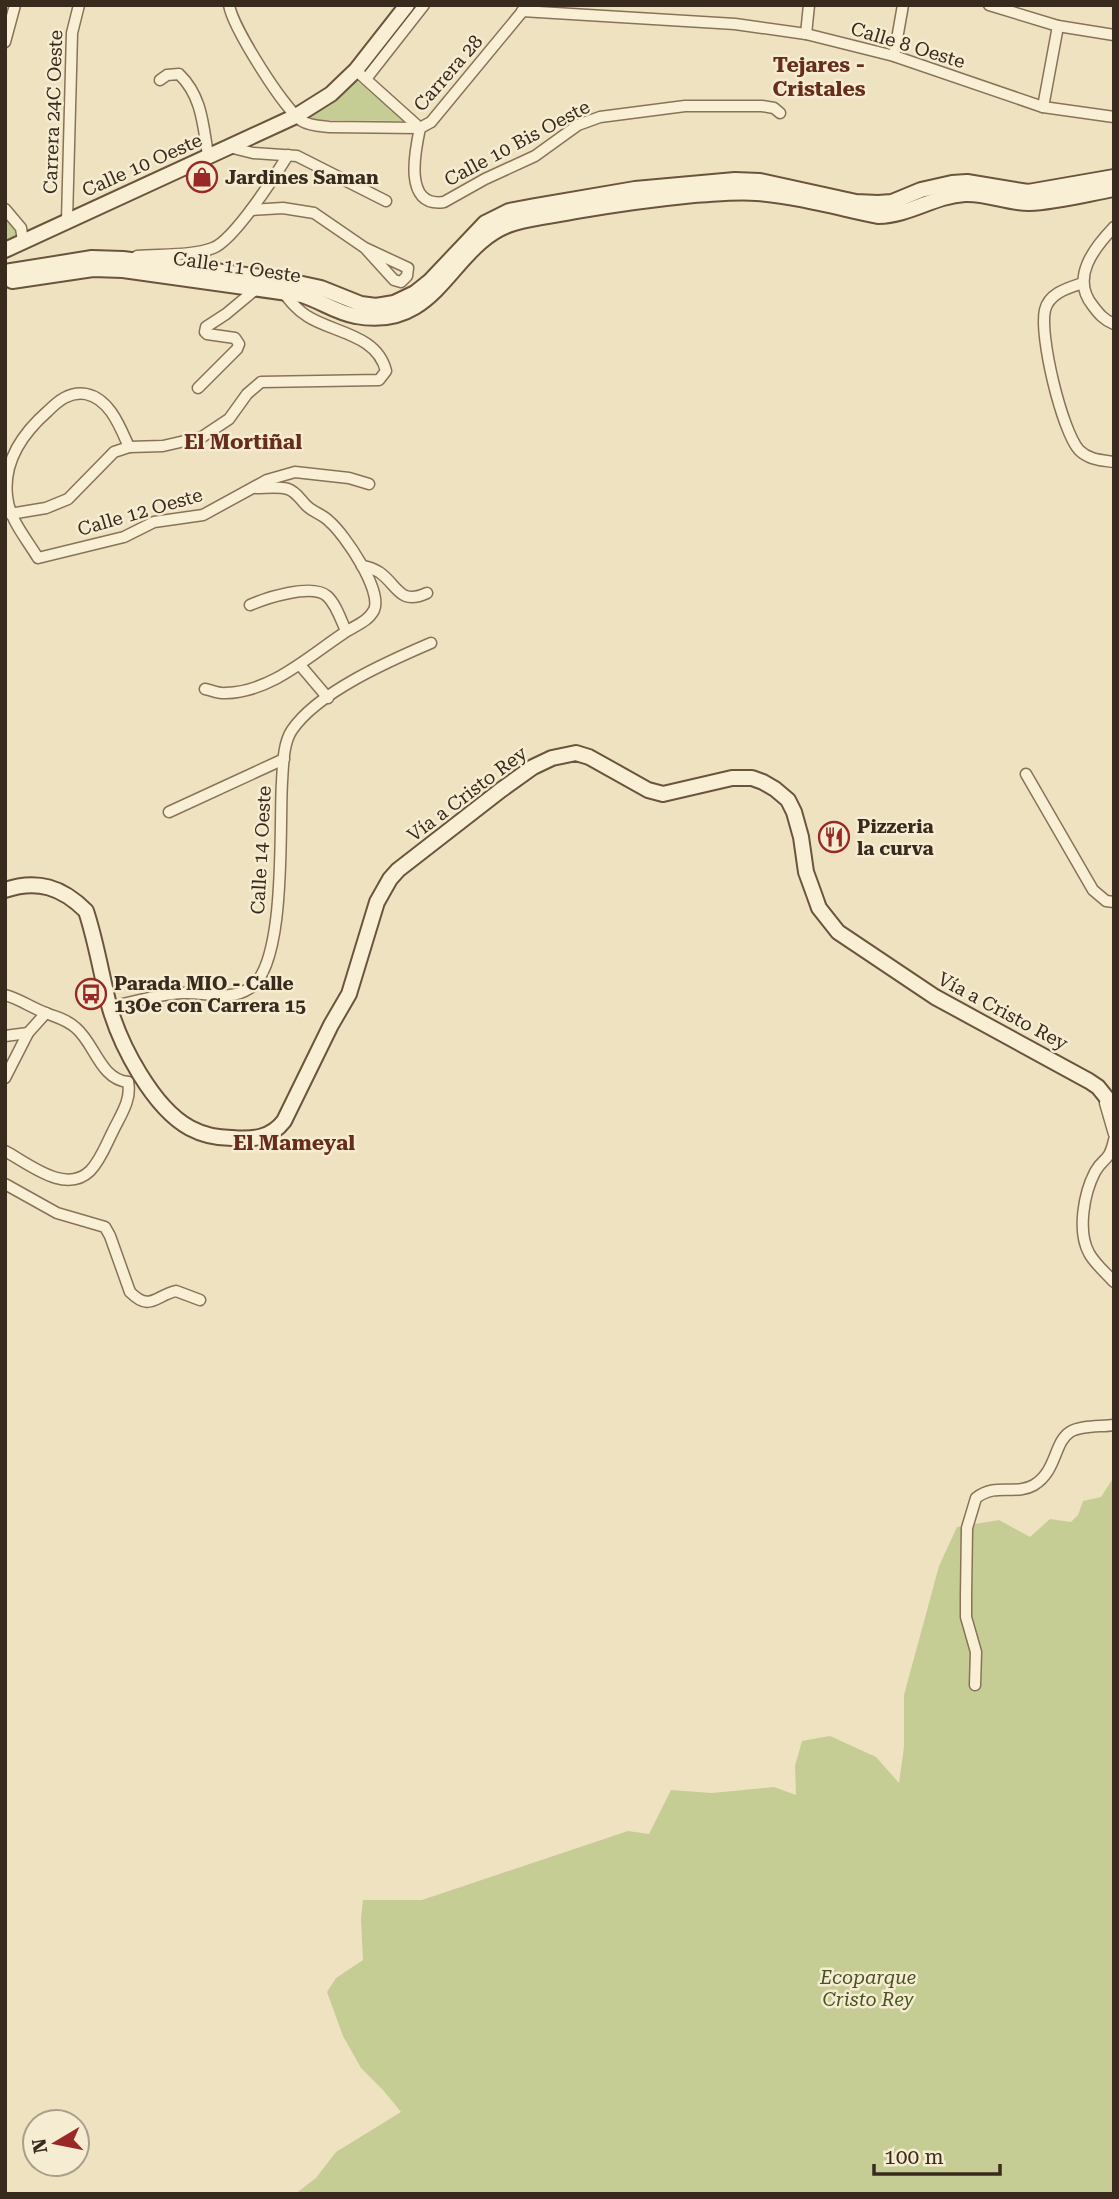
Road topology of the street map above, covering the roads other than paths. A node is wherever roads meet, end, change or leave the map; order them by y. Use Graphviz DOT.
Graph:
graph roads {
  1 [pos="79,5"];
  2 [pos="229,5"];
  3 [pos="407,5"];
  4 [pos="424,5"];
  5 [pos="808,5"];
  6 [pos="904,5"];
  7 [pos="989,5"];
  8 [pos="524,8"];
  9 [pos="11,10"];
  10 [pos="1058,26"];
  11 [pos="806,34"];
  12 [pos="1114,35"];
  13 [pos="5,42"];
  14 [pos="894,56"];
  15 [pos="361,75"];
  16 [pos="160,80"];
  17 [pos="1043,107"];
  18 [pos="780,113"];
  19 [pos="296,116"];
  20 [pos="1114,117"];
  21 [pos="420,128"];
  22 [pos="229,147"];
  23 [pos="208,155"];
  24 [pos="288,155"];
  25 [pos="1114,177"];
  26 [pos="760,187"];
  27 [pos="1114,189"];
  28 [pos="386,201"];
  29 [pos="5,209"];
  30 [pos="251,210"];
  31 [pos="67,220"];
  32 [pos="1114,227"];
  33 [pos="23,241"];
  34 [pos="365,248"];
  35 [pos="5,250"];
  36 [pos="123,259"];
  37 [pos="5,272"];
  38 [pos="5,282"];
  39 [pos="1083,283"];
  40 [pos="225,284"];
  41 [pos="256,289"];
  42 [pos="283,292"];
  43 [pos="319,301"];
  44 [pos="239,304"];
  45 [pos="308,317"];
  46 [pos="1113,324"];
  47 [pos="198,388"];
  48 [pos="129,447"];
  49 [pos="1114,463"];
  50 [pos="369,485"];
  51 [pos="256,488"];
  52 [pos="10,514"];
  53 [pos="362,566"];
  54 [pos="427,593"];
  55 [pos="250,605"];
  56 [pos="346,631"];
  57 [pos="431,643"];
  58 [pos="300,665"];
  59 [pos="205,689"];
  60 [pos="328,698"];
  61 [pos="284,759"];
  62 [pos="1026,774"];
  63 [pos="169,812"];
  64 [pos="5,890"];
  65 [pos="1114,902"];
  66 [pos="5,995"];
  67 [pos="110,1007"];
  68 [pos="46,1013"];
  69 [pos="28,1033"];
  70 [pos="5,1036"];
  71 [pos="140,1071"];
  72 [pos="5,1077"];
  73 [pos="128,1082"];
  74 [pos="1100,1089"];
  75 [pos="1114,1107"];
  76 [pos="1114,1134"];
  77 [pos="1114,1140"];
  78 [pos="5,1152"];
  79 [pos="5,1184"];
  80 [pos="1114,1282"];
  81 [pos="201,1300"];
  82 [pos="1114,1425"];
  83 [pos="975,1685"];
  1 -- 31 [label="street, Carrera 24C Oeste"];
  2 -- 19 [label="street"];
  3 -- 15 [label="main road, Calle 10 Oeste"];
  4 -- 15 [label="street"];
  5 -- 11 [label="street"];
  6 -- 14 [label="street"];
  7 -- 10 [label="street"];
  8 -- 11 [label="street, Calle 8 Oeste"];
  8 -- 21 [label="street, Carrera 28"];
  9 -- 13 [label="street"];
  10 -- 12 [label="street"];
  10 -- 17 [label="street"];
  11 -- 14 [label="street, Calle 8 Oeste"];
  14 -- 17 [label="street, Calle 8 Oeste"];
  15 -- 19 [label="main road, Calle 10 Oeste"];
  15 -- 21 [label="street"];
  16 -- 23 [label="street"];
  17 -- 20 [label="street, Calle 8 Oeste"];
  18 -- 21 [label="street, Calle 10 Bis Oeste"];
  19 -- 21 [label="street"];
  19 -- 22 [label="main road, Calle 10 Oeste"];
  22 -- 23 [label="main road, Calle 10 Oeste"];
  22 -- 24 [label="street"];
  23 -- 31 [label="main road, Calle 10 Oeste"];
  24 -- 28 [label="street"];
  24 -- 30 [label="street"];
  25 -- 26 [label="main road"];
  26 -- 27 [label="main road"];
  26 -- 36 [label="main road, Calle 11 Oeste"];
  26 -- 43 [label="main road, Calle 11 Oeste"];
  29 -- 33 [label="street"];
  30 -- 34 [label="street"];
  30 -- 36 [label="street"];
  31 -- 33 [label="main road, Calle 10 Oeste"];
  32 -- 39 [label="street"];
  33 -- 35 [label="main road, Calle 10 Oeste"];
  36 -- 37 [label="main road, Calle 11 Oeste"];
  38 -- 40 [label="main road, Calle 11 Oeste"];
  39 -- 46 [label="street"];
  39 -- 49 [label="street"];
  40 -- 41 [label="main road, Calle 11 Oeste"];
  40 -- 44 [label="street"];
  41 -- 42 [label="main road, Calle 11 Oeste"];
  41 -- 44 [label="street"];
  42 -- 43 [label="main road, Calle 11 Oeste"];
  42 -- 45 [label="street"];
  43 -- 45 [label="street"];
  44 -- 47 [label="street"];
  45 -- 48 [label="street"];
  48 -- 52 [label="street"];
  48 -- 52 [label="street"];
  50 -- 51 [label="street, Calle 12 Oeste"];
  51 -- 52 [label="street, Calle 12 Oeste"];
  51 -- 53 [label="street"];
  53 -- 54 [label="street"];
  53 -- 56 [label="street"];
  55 -- 56 [label="street"];
  56 -- 58 [label="street"];
  57 -- 60 [label="street, Calle 14 Oeste"];
  58 -- 59 [label="street"];
  58 -- 60 [label="street"];
  60 -- 61 [label="street, Calle 14 Oeste"];
  61 -- 63 [label="street"];
  61 -- 67 [label="street, Calle 14 Oeste"];
  62 -- 65 [label="street"];
  64 -- 67 [label="main road, Vía a Cristo Rey"];
  66 -- 68 [label="street"];
  67 -- 71 [label="main road, Vía a Cristo Rey"];
  68 -- 69 [label="street"];
  68 -- 73 [label="street"];
  69 -- 70 [label="street"];
  69 -- 72 [label="street"];
  71 -- 73 [label="street"];
  71 -- 74 [label="main road, Vía a Cristo Rey"];
  73 -- 78 [label="street"];
  74 -- 75 [label="main road, Vía a Cristo Rey"];
  74 -- 76 [label="street"];
  77 -- 80 [label="street"];
  79 -- 81 [label="street"];
  82 -- 83 [label="street"];
}
